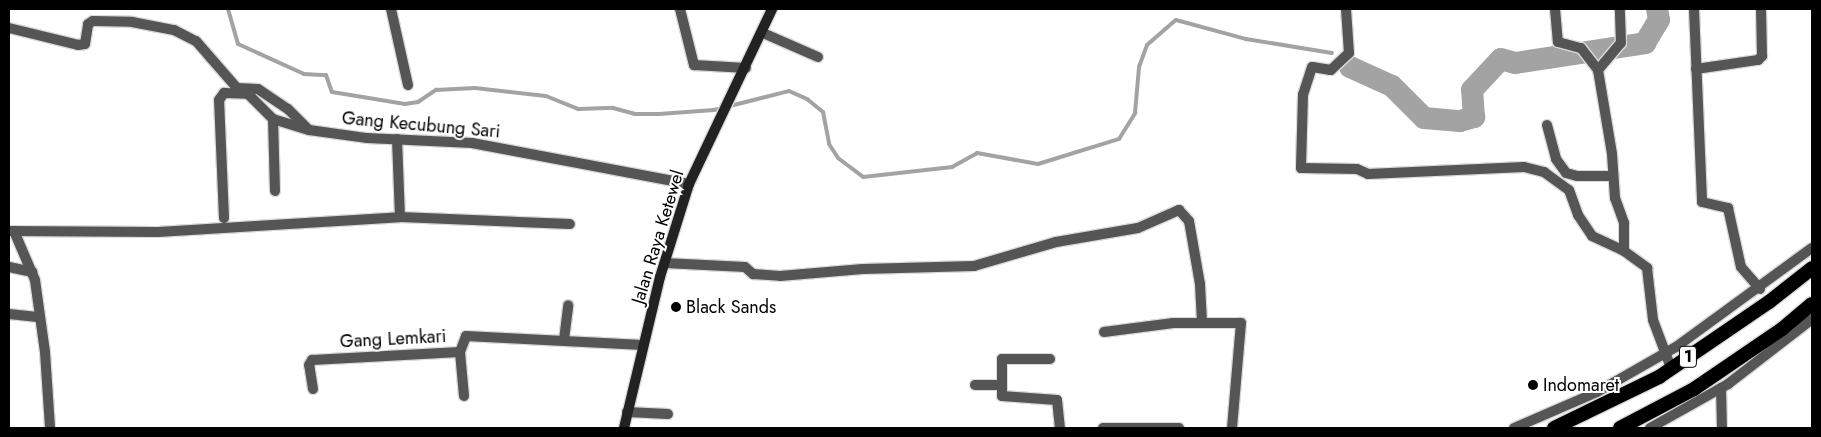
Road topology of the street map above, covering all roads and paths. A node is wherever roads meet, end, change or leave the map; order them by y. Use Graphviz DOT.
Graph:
graph roads {
  1 [pos="391,9"];
  2 [pos="680,9"];
  3 [pos="772,9"];
  4 [pos="1346,9"];
  5 [pos="1555,9"];
  6 [pos="1620,9"];
  7 [pos="1694,9"];
  8 [pos="1761,9"];
  9 [pos="9,28"];
  10 [pos="763,33"];
  11 [pos="818,57"];
  12 [pos="1596,66"];
  13 [pos="746,68"];
  14 [pos="1696,70"];
  15 [pos="408,85"];
  16 [pos="274,119"];
  17 [pos="1546,125"];
  18 [pos="309,130"];
  19 [pos="397,139"];
  20 [pos="1613,176"];
  21 [pos="689,184"];
  22 [pos="275,191"];
  23 [pos="400,217"];
  24 [pos="224,218"];
  25 [pos="570,224"];
  26 [pos="11,231"];
  27 [pos="1812,248"];
  28 [pos="1624,251"];
  29 [pos="665,263"];
  30 [pos="9,267"];
  31 [pos="1812,268"];
  32 [pos="32,272"];
  33 [pos="1760,289"];
  34 [pos="1812,304"];
  35 [pos="568,305"];
  36 [pos="9,314"];
  37 [pos="40,317"];
  38 [pos="1812,319"];
  39 [pos="1202,323"];
  40 [pos="1104,332"];
  41 [pos="564,340"];
  42 [pos="643,346"];
  43 [pos="460,352"];
  44 [pos="1664,354"];
  45 [pos="1050,359"];
  46 [pos="1671,368"];
  47 [pos="975,385"];
  48 [pos="1001,385"];
  49 [pos="1721,388"];
  50 [pos="313,389"];
  51 [pos="464,396"];
  52 [pos="627,412"];
  53 [pos="668,414"];
  54 [pos="1666,424"];
  55 [pos="50,428"];
  56 [pos="624,428"];
  57 [pos="1060,428"];
  58 [pos="1104,428"];
  59 [pos="1179,428"];
  60 [pos="1232,428"];
  61 [pos="1514,428"];
  62 [pos="1554,428"];
  63 [pos="1620,428"];
  64 [pos="1650,428"];
  65 [pos="1722,428"];
  1 -- 15 [label="street"];
  2 -- 13 [label="street"];
  3 -- 10 [label="main road, Jalan Raya Ketewel"];
  4 -- 28 [label="street"];
  5 -- 12 [label="street"];
  6 -- 12 [label="street"];
  7 -- 14 [label="street"];
  8 -- 14 [label="street"];
  9 -- 18 [label="street"];
  10 -- 11 [label="street"];
  10 -- 13 [label="main road, Jalan Raya Ketewel"];
  12 -- 20 [label="street"];
  13 -- 21 [label="main road, Jalan Raya Ketewel"];
  14 -- 33 [label="street"];
  16 -- 18 [label="street, Gang Kecubung Sari"];
  16 -- 22 [label="street"];
  16 -- 24 [label="street, Gang Kecubung Sari"];
  17 -- 20 [label="street"];
  18 -- 19 [label="street, Gang Kecubung Sari"];
  19 -- 21 [label="street, Gang Kecubung Sari"];
  19 -- 23 [label="street"];
  20 -- 28 [label="street"];
  21 -- 29 [label="main road, Jalan Raya Ketewel"];
  23 -- 25 [label="street"];
  23 -- 26 [label="street"];
  26 -- 32 [label="street"];
  27 -- 33 [label="street"];
  28 -- 44 [label="street"];
  29 -- 39 [label="street"];
  29 -- 42 [label="main road, Jalan Raya Ketewel"];
  30 -- 32 [label="street"];
  31 -- 46 [label="highway, 1"];
  32 -- 37 [label="street"];
  33 -- 44 [label="street"];
  34 -- 63 [label="highway, 1"];
  35 -- 41 [label="street"];
  36 -- 37 [label="street"];
  37 -- 55 [label="street"];
  38 -- 49 [label="street"];
  39 -- 40 [label="street"];
  39 -- 60 [label="street"];
  41 -- 42 [label="street, Gang Lemkari"];
  41 -- 43 [label="street, Gang Lemkari"];
  42 -- 52 [label="main road, Jalan Raya Ketewel"];
  43 -- 50 [label="street, Gang Lemkari"];
  43 -- 51 [label="street"];
  44 -- 46 [label="street"];
  44 -- 61 [label="street"];
  45 -- 48 [label="street"];
  46 -- 62 [label="highway, 1"];
  47 -- 48 [label="street"];
  48 -- 57 [label="street"];
  49 -- 54 [label="street"];
  49 -- 65 [label="street"];
  52 -- 53 [label="street"];
  52 -- 56 [label="main road, Jalan Raya Ketewel"];
  54 -- 64 [label="street"];
  58 -- 59 [label="street"];
}
